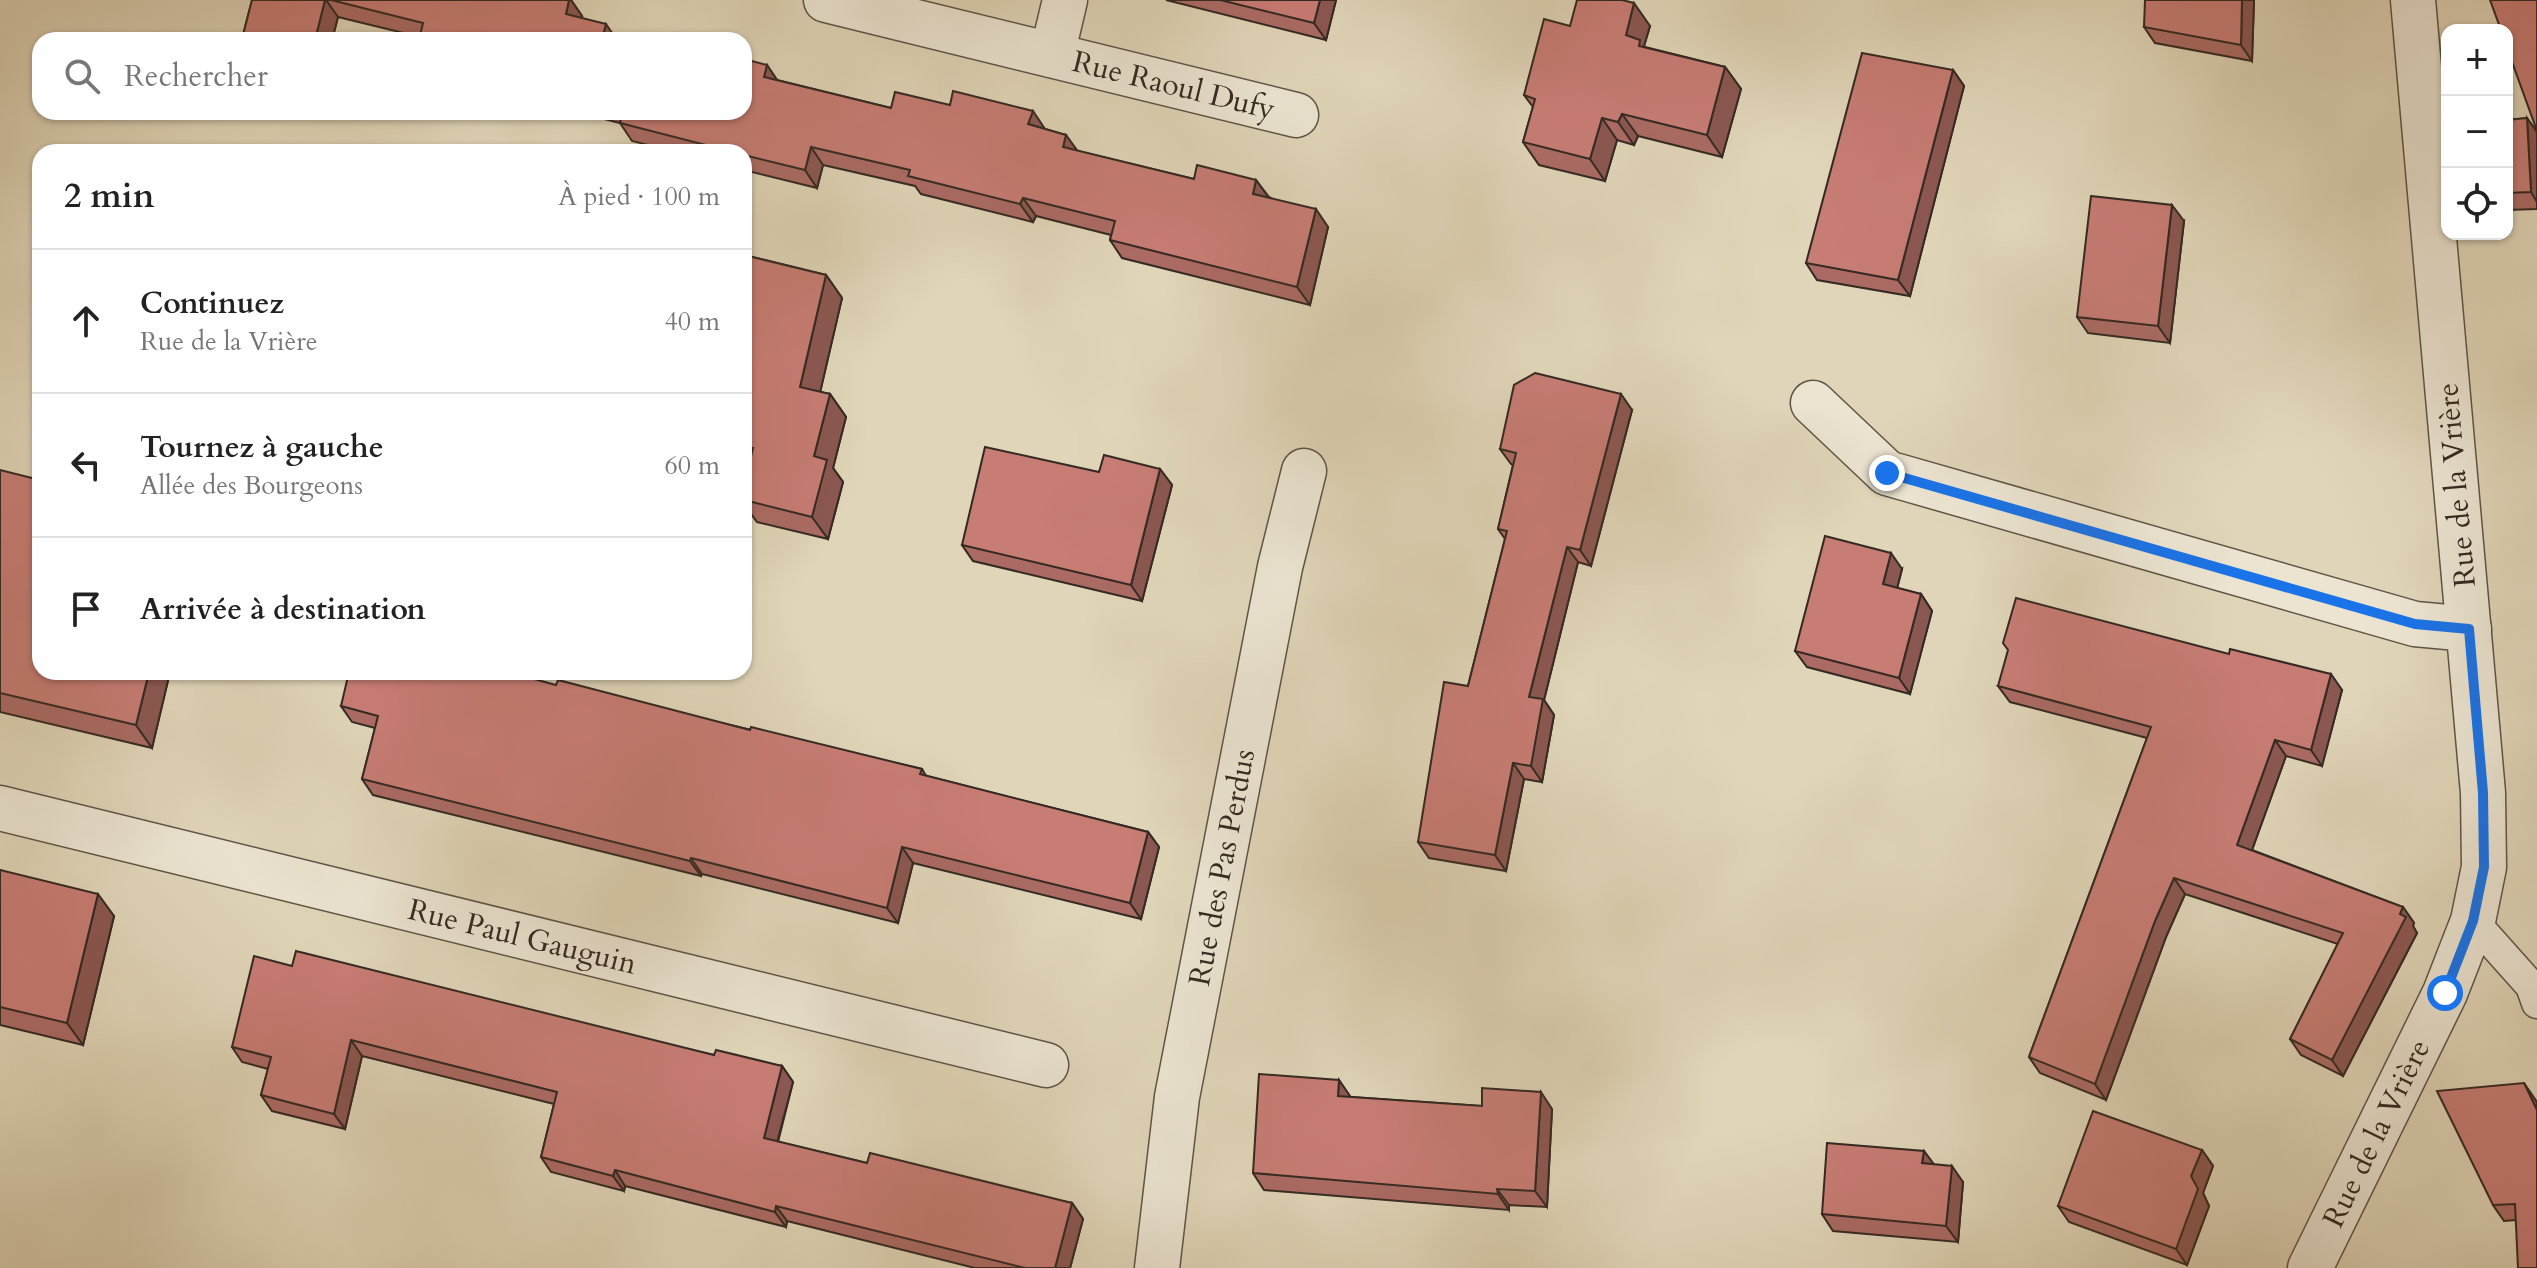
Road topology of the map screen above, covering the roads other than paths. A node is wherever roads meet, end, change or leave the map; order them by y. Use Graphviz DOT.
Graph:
graph roads {
  1 [pos="826,0"];
  2 [pos="1065,0"];
  3 [pos="2413,0"];
  4 [pos="1052,55"];
  5 [pos="1296,115"];
  6 [pos="1813,403"];
  7 [pos="1304,471"];
  8 [pos="2469,629"];
  9 [pos="0,808"];
  10 [pos="2473,921"];
  11 [pos="2537,1003"];
  12 [pos="1046,1065"];
  13 [pos="1157,1268"];
  14 [pos="2310,1268"];
  1 -- 4 [label="street, Rue Raoul Dufy"];
  2 -- 4 [label="street, Rue Raoul Dufy"];
  3 -- 8 [label="street, Rue de la Vrière"];
  4 -- 5 [label="street, Rue Raoul Dufy"];
  6 -- 8 [label="street"];
  7 -- 13 [label="street, Rue des Pas Perdus"];
  8 -- 10 [label="street, Rue de la Vrière"];
  9 -- 12 [label="street, Rue Paul Gauguin"];
  10 -- 11 [label="lane"];
  10 -- 14 [label="street, Rue de la Vrière"];
}
